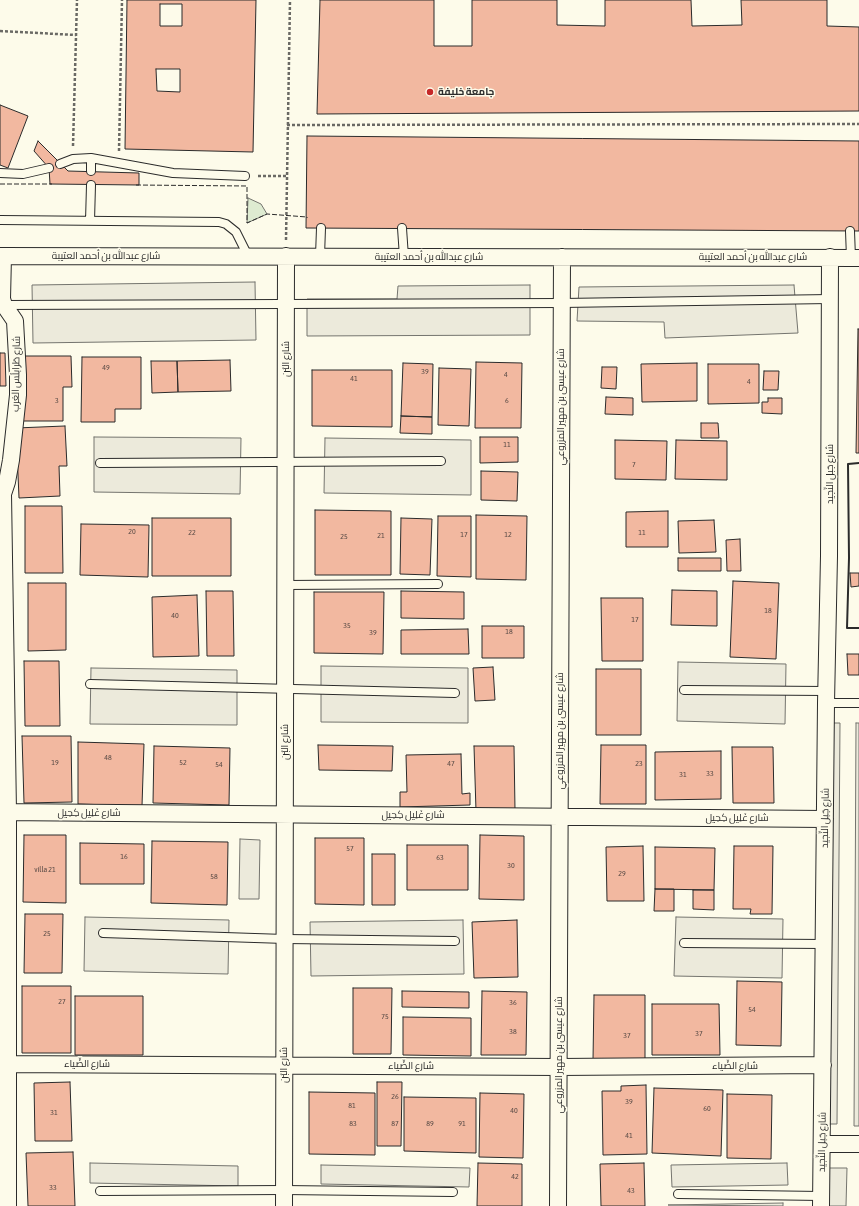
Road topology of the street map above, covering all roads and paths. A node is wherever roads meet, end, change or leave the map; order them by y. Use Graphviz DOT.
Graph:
graph roads {
  1 [pos="77,0"];
  2 [pos="122,0"];
  3 [pos="290,0"];
  4 [pos="0,31"];
  5 [pos="76,35"];
  6 [pos="859,124"];
  7 [pos="287,125"];
  8 [pos="91,158"];
  9 [pos="73,159"];
  10 [pos="119,163"];
  11 [pos="60,164"];
  12 [pos="49,168"];
  13 [pos="91,171"];
  14 [pos="0,173"];
  15 [pos="246,176"];
  16 [pos="286,176"];
  17 [pos="91,184"];
  18 [pos="0,220"];
  19 [pos="90,221"];
  20 [pos="321,228"];
  21 [pos="402,228"];
  22 [pos="850,230"];
  23 [pos="1,256"];
  24 [pos="248,256"];
  25 [pos="286,256"];
  26 [pos="320,256"];
  27 [pos="404,257"];
  28 [pos="562,257"];
  29 [pos="830,257"];
  30 [pos="855,258"];
  31 [pos="830,299"];
  32 [pos="562,303"];
  33 [pos="286,305"];
  34 [pos="2,306"];
  35 [pos="441,461"];
  36 [pos="286,462"];
  37 [pos="100,463"];
  38 [pos="1,491"];
  39 [pos="286,584"];
  40 [pos="438,584"];
  41 [pos="90,684"];
  42 [pos="285,689"];
  43 [pos="684,690"];
  44 [pos="455,694"];
  45 [pos="826,697"];
  46 [pos="859,703"];
  47 [pos="4,812"];
  48 [pos="285,814"];
  49 [pos="560,816"];
  50 [pos="825,818"];
  51 [pos="103,933"];
  52 [pos="285,939"];
  53 [pos="455,941"];
  54 [pos="684,943"];
  55 [pos="824,944"];
  56 [pos="4,1064"];
  57 [pos="823,1065"];
  58 [pos="284,1066"];
  59 [pos="559,1067"];
  60 [pos="822,1144"];
  61 [pos="859,1144"];
  62 [pos="284,1190"];
  63 [pos="100,1192"];
  64 [pos="454,1192"];
  65 [pos="678,1194"];
  66 [pos="821,1201"];
  67 [pos="8,1206"];
  68 [pos="284,1206"];
  69 [pos="558,1206"];
  1 -- 5 [label="path"];
  2 -- 10 [label="path"];
  3 -- 7 [label="path"];
  4 -- 5 [label="path"];
  5 -- 9 [label="path"];
  6 -- 7 [label="path"];
  7 -- 16 [label="path"];
  8 -- 9 [label="lane"];
  8 -- 10 [label="lane"];
  8 -- 13 [label="lane"];
  9 -- 11 [label="lane"];
  10 -- 15 [label="lane"];
  12 -- 14 [label="lane"];
  15 -- 16 [label="path"];
  16 -- 25 [label="path"];
  17 -- 19 [label="lane"];
  18 -- 19 [label="lane"];
  19 -- 24 [label="lane"];
  20 -- 26 [label="lane"];
  21 -- 27 [label="lane"];
  22 -- 30 [label="lane"];
  23 -- 24 [label="street, شارع عبدالله بن أحمد العتيبة"];
  23 -- 34 [label="street, شارع طَرابلُس الغرب"];
  24 -- 25 [label="street, شارع عبدالله بن أحمد العتيبة"];
  25 -- 26 [label="street, شارع عبدالله بن أحمد العتيبة"];
  25 -- 33 [label="street, شارع البُن"];
  26 -- 27 [label="street, شارع عبدالله بن أحمد العتيبة"];
  27 -- 28 [label="street, شارع عبدالله بن أحمد العتيبة"];
  28 -- 29 [label="street, شارع عبدالله بن أحمد العتيبة"];
  28 -- 32 [label="street, شارع عيسى بن مهير المزروعي"];
  29 -- 30 [label="street, شارع عبدالله بن أحمد العتيبة"];
  29 -- 31 [label="street, شارع جَبل النِّجيد"];
  31 -- 32 [label="lane"];
  31 -- 45 [label="street, شارع جَبل النِّجيد"];
  32 -- 33 [label="lane"];
  32 -- 49 [label="street, شارع عيسى بن مهير المزروعي"];
  33 -- 34 [label="lane"];
  33 -- 36 [label="street, شارع البُن"];
  34 -- 38 [label="street, شارع طَرابلُس الغرب"];
  35 -- 36 [label="lane"];
  36 -- 37 [label="lane"];
  36 -- 39 [label="street, شارع البُن"];
  38 -- 47 [label="street, شارع طَرابلُس الغرب"];
  39 -- 40 [label="lane"];
  39 -- 42 [label="street, شارع البُن"];
  41 -- 42 [label="lane"];
  42 -- 44 [label="lane"];
  42 -- 48 [label="street, شارع البُن"];
  43 -- 45 [label="lane"];
  45 -- 46 [label="lane"];
  45 -- 50 [label="street, شارع جَبل النِّجيد"];
  47 -- 48 [label="street, شارع غَلِيل كِحِيل"];
  47 -- 56 [label="street, شارع طَرابلُس الغرب"];
  48 -- 49 [label="street, شارع غَلِيل كِحِيل"];
  48 -- 52 [label="street, شارع البُن"];
  49 -- 50 [label="street, شارع غَلِيل كِحِيل"];
  49 -- 59 [label="street, شارع عيسى بن مهير المزروعي"];
  50 -- 55 [label="street, شارع جَبل النِّجيد"];
  51 -- 52 [label="lane"];
  52 -- 53 [label="lane"];
  52 -- 58 [label="street, شارع البُن"];
  54 -- 55 [label="lane"];
  55 -- 57 [label="street, شارع جَبل النِّجيد"];
  56 -- 58 [label="street, شارع الضِّياء"];
  56 -- 67 [label="street, شارع طَرابلُس الغرب"];
  57 -- 59 [label="street, شارع الضِّياء"];
  57 -- 60 [label="street, شارع جَبل النِّجيد"];
  58 -- 59 [label="street, شارع الضِّياء"];
  58 -- 62 [label="street, شارع البُن"];
  59 -- 69 [label="street, شارع عيسى بن مهير المزروعي"];
  60 -- 61 [label="street"];
  60 -- 66 [label="street, شارع جَبل النِّجيد"];
  62 -- 63 [label="lane"];
  62 -- 64 [label="lane"];
  62 -- 68 [label="street, شارع البُن"];
  65 -- 66 [label="lane, شارع جَبل النِّجيد"];
}
